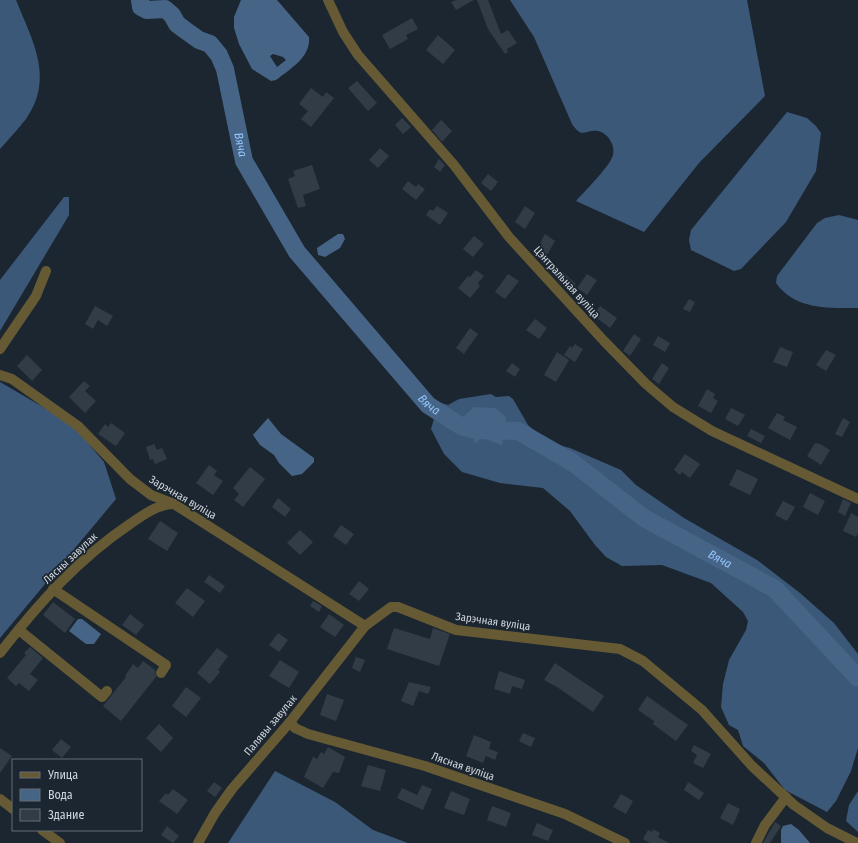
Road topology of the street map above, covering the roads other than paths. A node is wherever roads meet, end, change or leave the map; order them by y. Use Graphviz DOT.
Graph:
graph roads {
  1 [pos="328,0"];
  2 [pos="46,271"];
  3 [pos="0,349"];
  4 [pos="0,375"];
  5 [pos="858,499"];
  6 [pos="174,504"];
  7 [pos="53,588"];
  8 [pos="365,626"];
  9 [pos="19,630"];
  10 [pos="0,653"];
  11 [pos="161,673"];
  12 [pos="106,691"];
  13 [pos="290,722"];
  14 [pos="786,797"];
  15 [pos="0,799"];
  16 [pos="12,808"];
  17 [pos="43,831"];
  18 [pos="60,843"];
  19 [pos="198,843"];
  20 [pos="625,843"];
  21 [pos="756,843"];
  22 [pos="857,843"];
  1 -- 5 [label="street, Цэнтральная вуліца"];
  2 -- 3 [label="street"];
  4 -- 6 [label="street, Зарэчная вуліца"];
  6 -- 7 [label="street, Лясны завулак"];
  6 -- 8 [label="street, Зарэчная вуліца"];
  7 -- 9 [label="street, Лясны завулак"];
  7 -- 11 [label="street"];
  8 -- 13 [label="street, Палявы завулак"];
  8 -- 14 [label="street, Зарэчная вуліца"];
  9 -- 10 [label="street, Лясны завулак"];
  9 -- 12 [label="street"];
  13 -- 19 [label="street, Палявы завулак"];
  13 -- 20 [label="street, Лясная вуліца"];
  14 -- 21 [label="street"];
  14 -- 22 [label="street, Зарэчная вуліца"];
  15 -- 16 [label="street"];
  17 -- 18 [label="street"];
}
